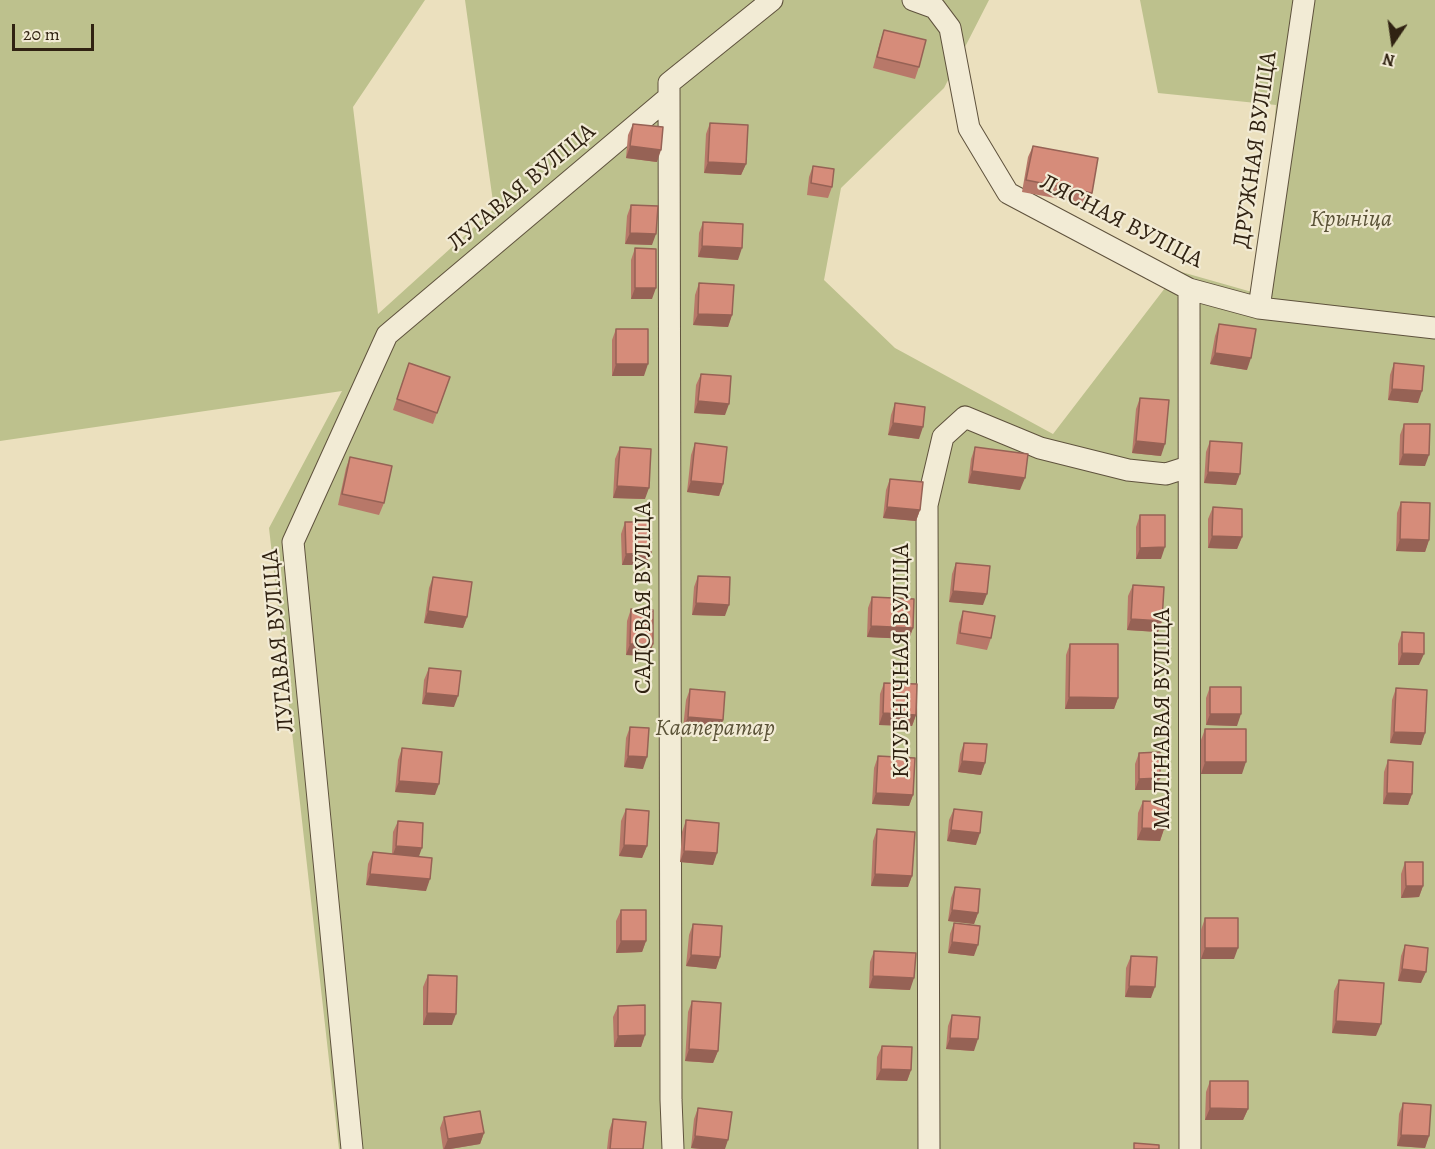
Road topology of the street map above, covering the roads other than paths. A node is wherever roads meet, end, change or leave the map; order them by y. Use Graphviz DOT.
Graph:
graph roads {
  1 [pos="772,0"];
  2 [pos="913,0"];
  3 [pos="1304,0"];
  4 [pos="669,90"];
  5 [pos="1189,289"];
  6 [pos="1259,308"];
  7 [pos="1435,328"];
  8 [pos="1188,467"];
  9 [pos="352,1149"];
  10 [pos="673,1149"];
  11 [pos="929,1149"];
  12 [pos="1190,1149"];
  1 -- 4 [label="street"];
  2 -- 5 [label="street, ЛЯСНАЯ ВУЛІЦА"];
  3 -- 6 [label="street, ДРУЖНАЯ ВУЛІЦА"];
  4 -- 9 [label="street, ЛУГАВАЯ ВУЛІЦА"];
  4 -- 10 [label="street, САДОВАЯ ВУЛІЦА"];
  5 -- 6 [label="street, ЛЯСНАЯ ВУЛІЦА"];
  5 -- 8 [label="street, МАЛІНАВАЯ ВУЛІЦА"];
  6 -- 7 [label="street, ЛЯСНАЯ ВУЛІЦА"];
  8 -- 11 [label="street, КЛУБНІЧНАЯ ВУЛІЦА"];
  8 -- 12 [label="street, МАЛІНАВАЯ ВУЛІЦА"];
}
